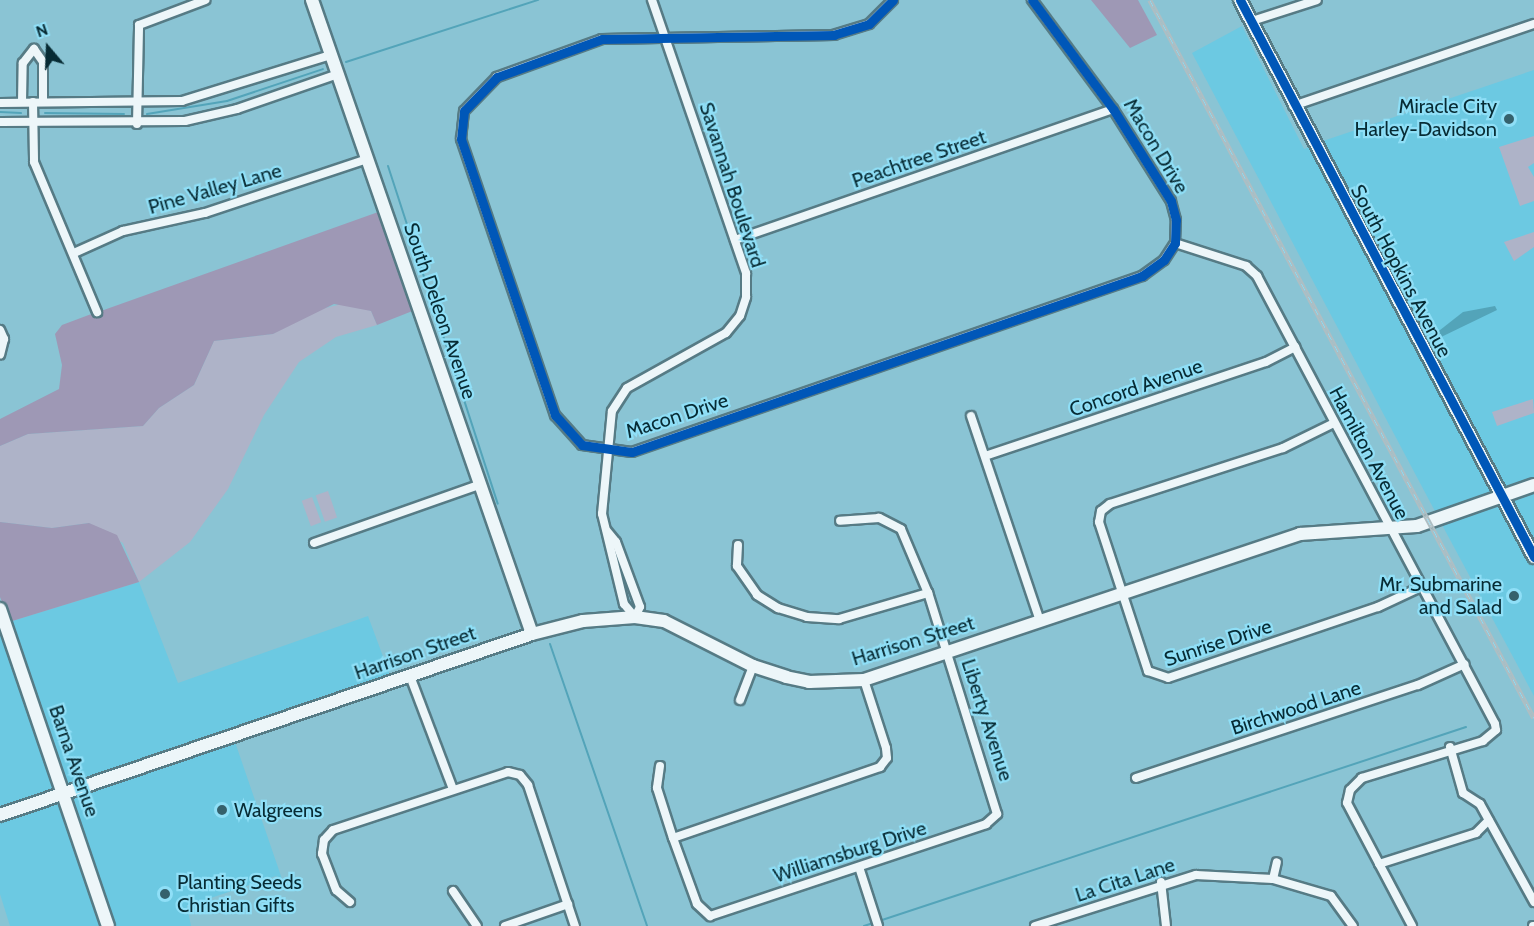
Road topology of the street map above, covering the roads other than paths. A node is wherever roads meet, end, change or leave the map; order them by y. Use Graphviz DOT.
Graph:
graph roads {
  1 [pos="205,0"];
  2 [pos="312,0"];
  3 [pos="652,0"];
  4 [pos="893,0"];
  5 [pos="1032,0"];
  6 [pos="1240,0"];
  7 [pos="1317,0"];
  8 [pos="1252,21"];
  9 [pos="1534,24"];
  10 [pos="665,37"];
  11 [pos="332,55"];
  12 [pos="338,74"];
  13 [pos="22,102"];
  14 [pos="33,102"];
  15 [pos="43,102"];
  16 [pos="0,103"];
  17 [pos="137,104"];
  18 [pos="1293,106"];
  19 [pos="1113,109"];
  20 [pos="32,121"];
  21 [pos="0,122"];
  22 [pos="137,124"];
  23 [pos="367,159"];
  24 [pos="735,240"];
  25 [pos="1175,243"];
  26 [pos="74,253"];
  27 [pos="98,312"];
  28 [pos="0,330"];
  29 [pos="1295,347"];
  30 [pos="0,355"];
  31 [pos="971,416"];
  32 [pos="1335,423"];
  33 [pos="607,452"];
  34 [pos="985,456"];
  35 [pos="479,485"];
  36 [pos="1534,485"];
  37 [pos="1501,497"];
  38 [pos="840,521"];
  39 [pos="1392,530"];
  40 [pos="607,531"];
  41 [pos="314,543"];
  42 [pos="738,545"];
  43 [pos="1534,557"];
  44 [pos="1423,586"];
  45 [pos="928,593"];
  46 [pos="1122,596"];
  47 [pos="0,609"];
  48 [pos="635,617"];
  49 [pos="1040,621"];
  50 [pos="532,634"];
  51 [pos="948,652"];
  52 [pos="1465,664"];
  53 [pos="753,666"];
  54 [pos="410,676"];
  55 [pos="864,680"];
  56 [pos="740,700"];
  57 [pos="1450,747"];
  58 [pos="660,766"];
  59 [pos="1136,778"];
  60 [pos="453,789"];
  61 [pos="64,794"];
  62 [pos="997,814"];
  63 [pos="0,815"];
  64 [pos="1489,820"];
  65 [pos="673,838"];
  66 [pos="1277,862"];
  67 [pos="1379,864"];
  68 [pos="859,867"];
  69 [pos="1273,879"];
  70 [pos="1161,882"];
  71 [pos="453,891"];
  72 [pos="350,902"];
  73 [pos="1534,902"];
  74 [pos="568,904"];
  75 [pos="108,926"];
  76 [pos="477,926"];
  77 [pos="505,926"];
  78 [pos="575,926"];
  79 [pos="878,926"];
  80 [pos="1035,926"];
  81 [pos="1166,926"];
  82 [pos="1353,926"];
  83 [pos="1412,926"];
  1 -- 17 [label="street"];
  2 -- 11 [label="street, South Deleon Avenue"];
  3 -- 10 [label="street, Savannah Boulevard"];
  4 -- 10 [label="street, Macon Drive"];
  5 -- 19 [label="street, Macon Drive"];
  6 -- 8 [label="street, South Hopkins Avenue"];
  7 -- 8 [label="street"];
  8 -- 18 [label="street, South Hopkins Avenue"];
  9 -- 18 [label="street"];
  10 -- 24 [label="street, Savannah Boulevard"];
  10 -- 33 [label="street, Macon Drive"];
  11 -- 12 [label="street, South Deleon Avenue"];
  11 -- 17 [label="street"];
  12 -- 22 [label="street"];
  12 -- 23 [label="street, South Deleon Avenue"];
  13 -- 14 [label="street"];
  13 -- 15 [label="street"];
  13 -- 16 [label="street"];
  14 -- 15 [label="street"];
  14 -- 20 [label="street"];
  15 -- 17 [label="street"];
  17 -- 22 [label="street"];
  18 -- 37 [label="street, South Hopkins Avenue"];
  19 -- 24 [label="street, Peachtree Street"];
  19 -- 25 [label="street, Macon Drive"];
  20 -- 21 [label="street"];
  20 -- 22 [label="street"];
  20 -- 26 [label="street"];
  23 -- 26 [label="street, Pine Valley Lane"];
  23 -- 35 [label="street, South Deleon Avenue"];
  24 -- 33 [label="street, Savannah Boulevard"];
  25 -- 29 [label="street, Hamilton Avenue"];
  25 -- 33 [label="street, Macon Drive"];
  26 -- 27 [label="street"];
  28 -- 30 [label="street"];
  29 -- 32 [label="street, Hamilton Avenue"];
  29 -- 34 [label="street, Concord Avenue"];
  31 -- 34 [label="street"];
  32 -- 39 [label="street, Hamilton Avenue"];
  32 -- 46 [label="street, Sunrise Drive"];
  33 -- 40 [label="street, Savannah Boulevard"];
  34 -- 49 [label="street"];
  35 -- 41 [label="street"];
  35 -- 50 [label="street, South Deleon Avenue"];
  36 -- 37 [label="street, Harrison Street"];
  37 -- 39 [label="street, Harrison Street"];
  37 -- 43 [label="street, South Hopkins Avenue"];
  38 -- 45 [label="street, Liberty Avenue"];
  39 -- 44 [label="street, Hamilton Avenue"];
  39 -- 46 [label="street, Harrison Street"];
  40 -- 48 [label="street, Savannah Boulevard"];
  40 -- 48 [label="street"];
  42 -- 45 [label="street"];
  44 -- 46 [label="street, Sunrise Drive"];
  44 -- 52 [label="street, Hamilton Avenue"];
  45 -- 51 [label="street, Liberty Avenue"];
  46 -- 49 [label="street, Harrison Street"];
  47 -- 61 [label="street, Barna Avenue"];
  48 -- 50 [label="street, Harrison Street"];
  48 -- 53 [label="street, Harrison Street"];
  49 -- 51 [label="street, Harrison Street"];
  50 -- 54 [label="street, Harrison Street"];
  51 -- 55 [label="street, Harrison Street"];
  51 -- 62 [label="street, Liberty Avenue"];
  52 -- 57 [label="street, Hamilton Avenue"];
  52 -- 59 [label="street, Birchwood Lane"];
  53 -- 55 [label="street, Harrison Street"];
  53 -- 56 [label="street"];
  54 -- 60 [label="street"];
  54 -- 61 [label="street, Harrison Street"];
  55 -- 65 [label="street"];
  57 -- 64 [label="street"];
  57 -- 67 [label="street"];
  58 -- 65 [label="street"];
  60 -- 72 [label="street"];
  60 -- 74 [label="street"];
  61 -- 63 [label="street, Harrison Street"];
  61 -- 75 [label="street, Barna Avenue"];
  62 -- 68 [label="street, Williamsburg Drive"];
  64 -- 67 [label="street"];
  64 -- 73 [label="street"];
  65 -- 68 [label="street, Williamsburg Drive"];
  66 -- 69 [label="street"];
  67 -- 83 [label="street"];
  68 -- 79 [label="street"];
  69 -- 70 [label="street, La Cita Lane"];
  69 -- 82 [label="street, La Cita Lane"];
  70 -- 80 [label="street, La Cita Lane"];
  70 -- 81 [label="street"];
  71 -- 76 [label="street"];
  74 -- 77 [label="street"];
  74 -- 78 [label="street"];
}
